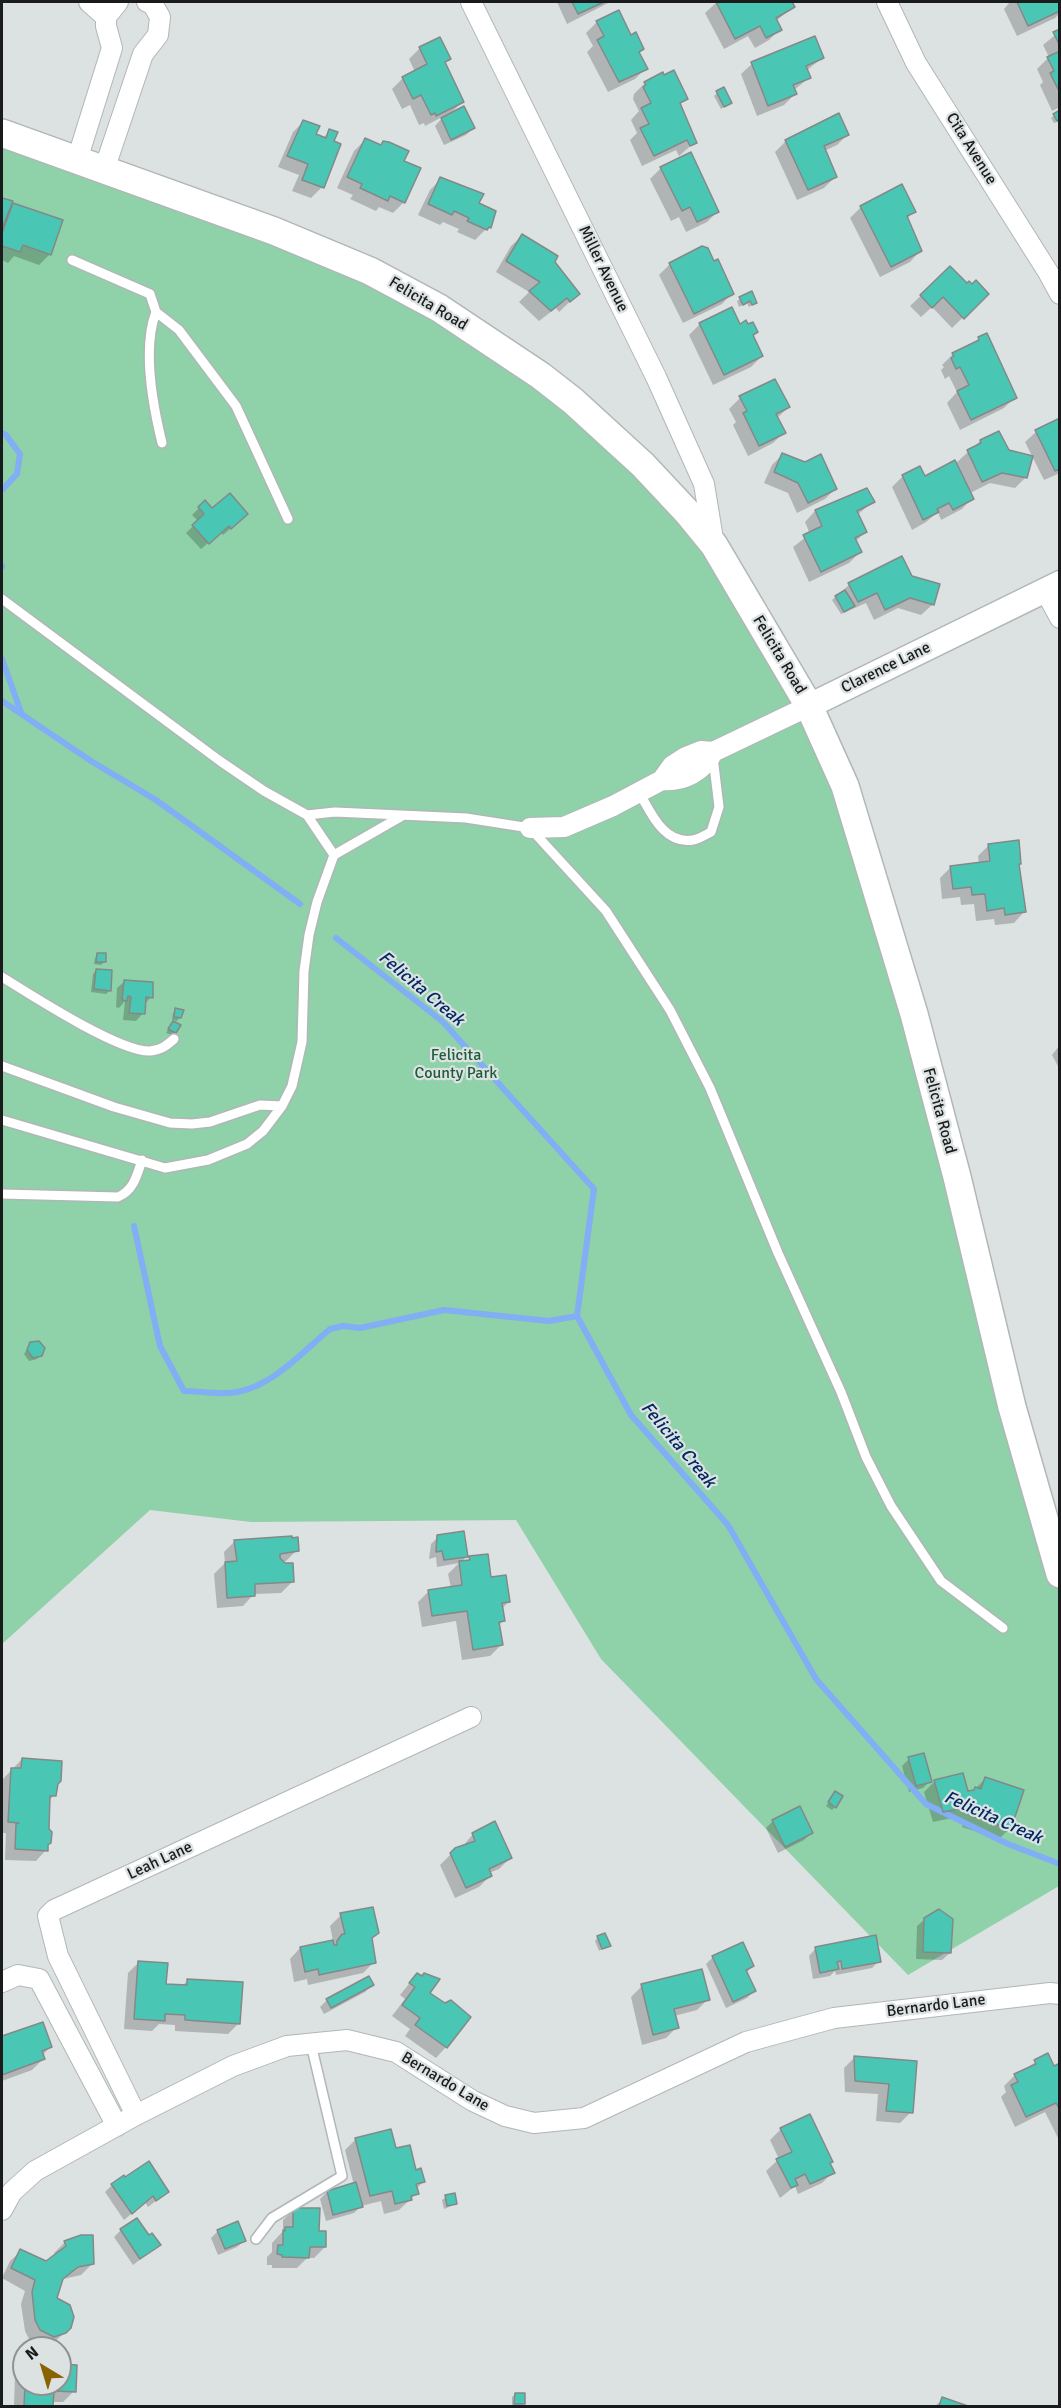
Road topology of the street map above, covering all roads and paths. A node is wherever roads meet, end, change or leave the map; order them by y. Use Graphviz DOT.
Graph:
graph roads {
  1 [pos="89,2"];
  2 [pos="147,2"];
  3 [pos="471,2"];
  4 [pos="887,2"];
  5 [pos="112,9"];
  6 [pos="2,133"];
  7 [pos="77,160"];
  8 [pos="104,170"];
  9 [pos="72,260"];
  10 [pos="1059,294"];
  11 [pos="156,312"];
  12 [pos="162,443"];
  13 [pos="288,519"];
  14 [pos="714,545"];
  15 [pos="1052,587"];
  16 [pos="2,599"];
  17 [pos="1059,618"];
  18 [pos="809,706"];
  19 [pos="713,752"];
  20 [pos="639,792"];
  21 [pos="307,814"];
  22 [pos="402,816"];
  23 [pos="530,828"];
  24 [pos="334,855"];
  25 [pos="2,977"];
  26 [pos="174,1039"];
  27 [pos="2,1066"];
  28 [pos="282,1106"];
  29 [pos="2,1120"];
  30 [pos="142,1161"];
  31 [pos="2,1194"];
  32 [pos="1059,1574"];
  33 [pos="1003,1628"];
  34 [pos="471,1718"];
  35 [pos="2,1982"];
  36 [pos="1059,1994"];
  37 [pos="310,2043"];
  38 [pos="136,2115"];
  39 [pos="117,2126"];
  40 [pos="2,2210"];
  41 [pos="256,2239"];
  1 -- 5 [label="street"];
  2 -- 8 [label="street"];
  3 -- 14 [label="street, Miller Avenue"];
  4 -- 10 [label="street, Cita Avenue"];
  5 -- 7 [label="street"];
  6 -- 7 [label="main road, Felicita Road"];
  7 -- 8 [label="main road, Felicita Road"];
  8 -- 14 [label="main road, Felicita Road"];
  9 -- 11 [label="lane"];
  11 -- 12 [label="lane"];
  11 -- 13 [label="lane"];
  14 -- 18 [label="main road, Felicita Road"];
  15 -- 17 [label="street"];
  15 -- 18 [label="street, Clarence Lane"];
  16 -- 21 [label="lane"];
  18 -- 19 [label="street, Clarence Lane"];
  18 -- 32 [label="main road, Felicita Road"];
  19 -- 20 [label="street, Clarence Lane"];
  19 -- 20 [label="lane"];
  20 -- 23 [label="street, Clarence Lane"];
  21 -- 22 [label="lane"];
  21 -- 24 [label="lane"];
  22 -- 23 [label="lane"];
  22 -- 24 [label="lane"];
  23 -- 33 [label="lane"];
  24 -- 28 [label="lane"];
  25 -- 26 [label="lane"];
  27 -- 28 [label="lane"];
  28 -- 30 [label="lane"];
  29 -- 30 [label="lane"];
  30 -- 31 [label="lane"];
  34 -- 38 [label="street, Leah Lane"];
  35 -- 39 [label="street"];
  36 -- 37 [label="street, Bernardo Lane"];
  37 -- 38 [label="street, Bernardo Lane"];
  37 -- 41 [label="lane"];
  38 -- 39 [label="street, Bernardo Lane"];
  39 -- 40 [label="street, Bernardo Lane"];
}
